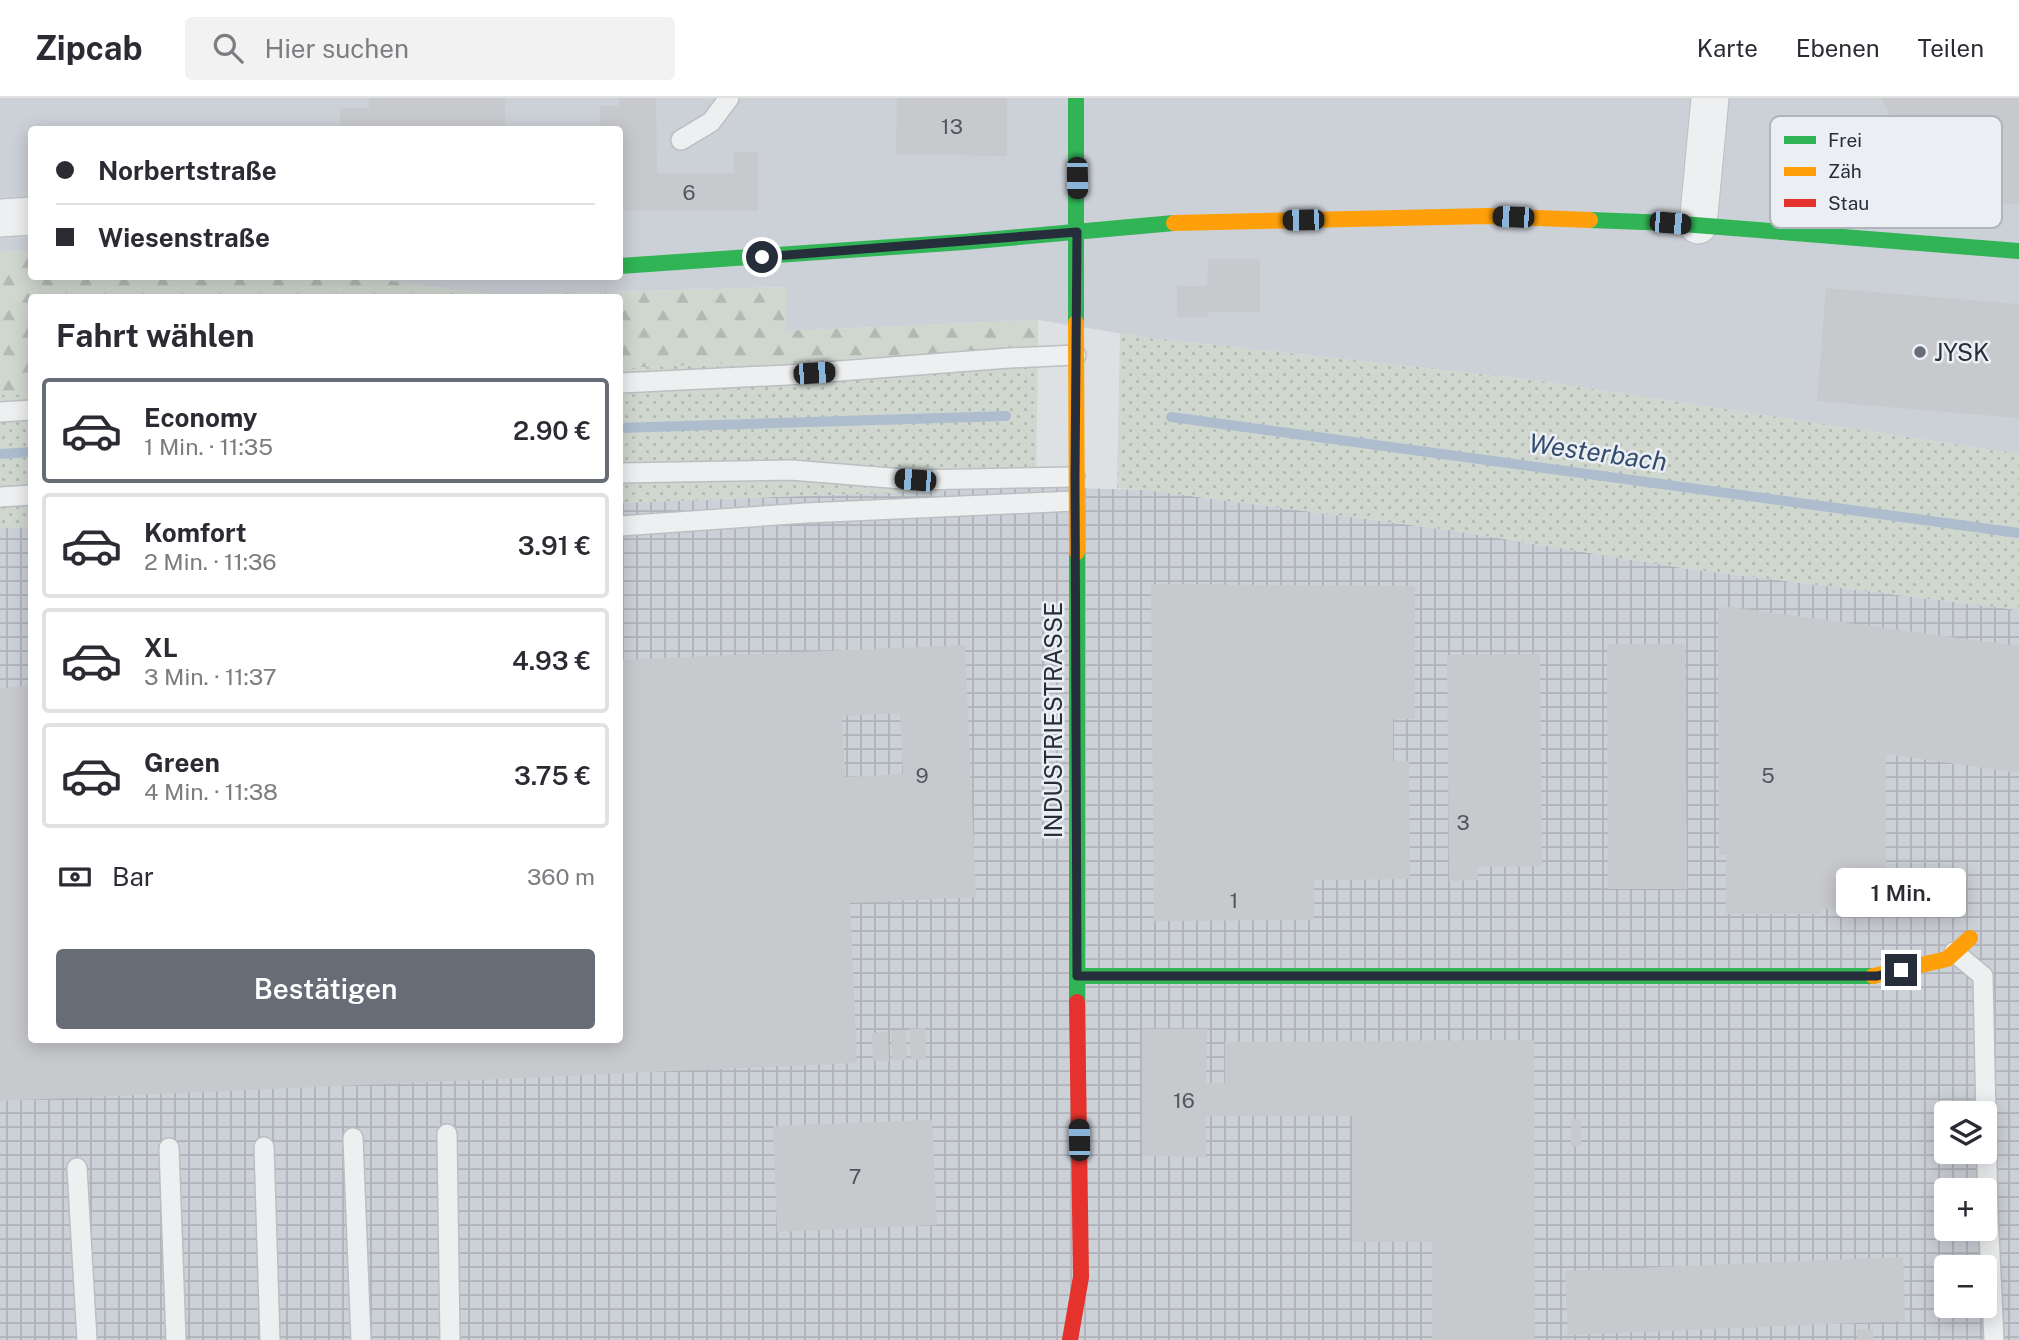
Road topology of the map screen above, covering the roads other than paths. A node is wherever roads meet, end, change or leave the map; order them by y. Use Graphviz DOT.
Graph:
graph roads {
  1 [pos="729,98"];
  2 [pos="1076,98"];
  3 [pos="1710,98"];
  4 [pos="681,140"];
  5 [pos="28,216"];
  6 [pos="0,218"];
  7 [pos="1698,225"];
  8 [pos="1077,232"];
  9 [pos="2019,251"];
  10 [pos="623,266"];
  11 [pos="1076,355"];
  12 [pos="623,383"];
  13 [pos="28,410"];
  14 [pos="0,412"];
  15 [pos="623,474"];
  16 [pos="1075,477"];
  17 [pos="28,495"];
  18 [pos="0,497"];
  19 [pos="1075,501"];
  20 [pos="623,526"];
  21 [pos="1970,938"];
  22 [pos="1954,953"];
  23 [pos="1077,976"];
  24 [pos="447,1133"];
  25 [pos="354,1138"];
  26 [pos="169,1147"];
  27 [pos="264,1147"];
  28 [pos="78,1168"];
  29 [pos="87,1340"];
  30 [pos="176,1340"];
  31 [pos="270,1340"];
  32 [pos="361,1340"];
  33 [pos="450,1340"];
  34 [pos="1070,1340"];
  35 [pos="1994,1340"];
  1 -- 4 [label="lane"];
  2 -- 8 [label="street, INDUSTRIESTRASSE"];
  3 -- 7 [label="street"];
  5 -- 6 [label="street"];
  7 -- 8 [label="street"];
  7 -- 9 [label="street"];
  8 -- 10 [label="street"];
  8 -- 11 [label="street, INDUSTRIESTRASSE"];
  11 -- 12 [label="lane"];
  11 -- 16 [label="street, INDUSTRIESTRASSE"];
  13 -- 14 [label="lane"];
  15 -- 16 [label="lane"];
  16 -- 19 [label="street, INDUSTRIESTRASSE"];
  17 -- 18 [label="lane"];
  19 -- 20 [label="lane"];
  19 -- 23 [label="street, INDUSTRIESTRASSE"];
  21 -- 22 [label="street"];
  22 -- 23 [label="street"];
  22 -- 35 [label="lane"];
  23 -- 34 [label="street, INDUSTRIESTRASSE"];
  24 -- 33 [label="lane"];
  25 -- 32 [label="lane"];
  26 -- 30 [label="lane"];
  27 -- 31 [label="lane"];
  28 -- 29 [label="lane"];
}
